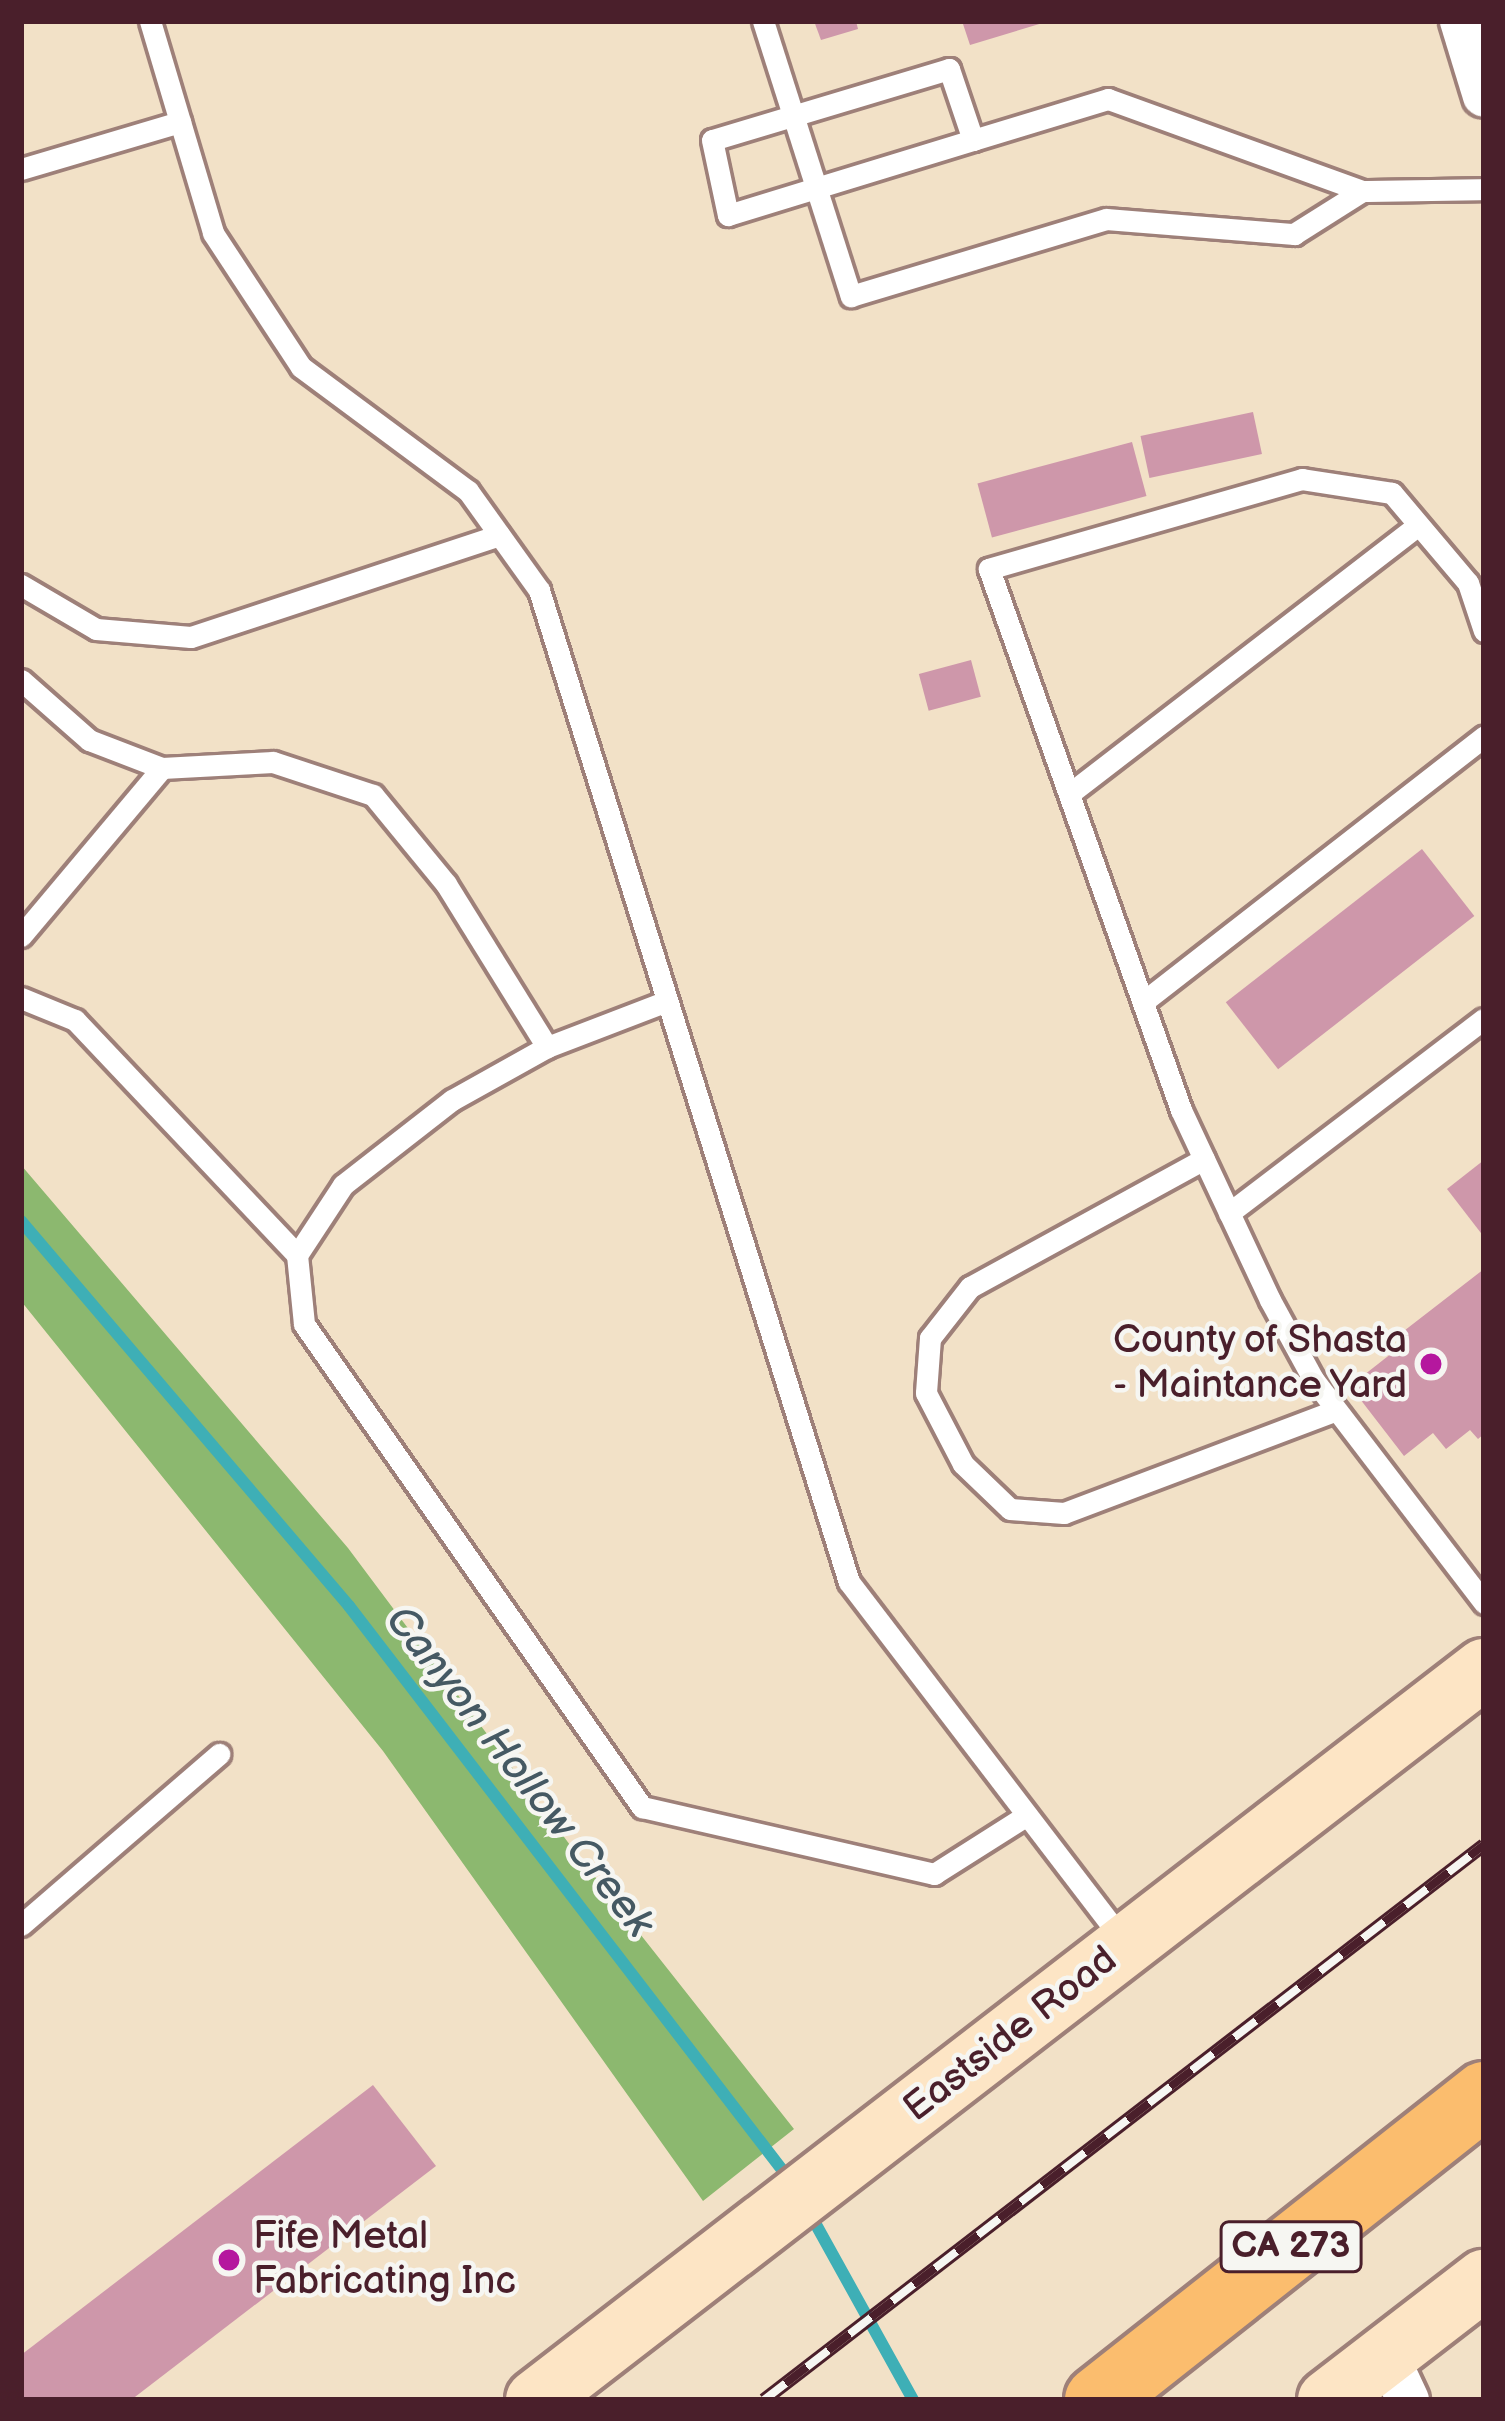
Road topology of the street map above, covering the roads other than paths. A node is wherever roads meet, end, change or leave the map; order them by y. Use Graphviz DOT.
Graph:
graph roads {
  1 [pos="150,21"];
  2 [pos="763,21"];
  3 [pos="1461,21"];
  4 [pos="1484,96"];
  5 [pos="792,116"];
  6 [pos="180,122"];
  7 [pos="973,140"];
  8 [pos="21,169"];
  9 [pos="816,188"];
  10 [pos="1484,189"];
  11 [pos="1362,191"];
  12 [pos="1418,524"];
  13 [pos="500,535"];
  14 [pos="21,585"];
  15 [pos="1484,631"];
  16 [pos="21,680"];
  17 [pos="1484,737"];
  18 [pos="162,768"];
  19 [pos="1069,794"];
  20 [pos="21,936"];
  21 [pos="21,998"];
  22 [pos="667,1001"];
  23 [pos="1143,1002"];
  24 [pos="1484,1018"];
  25 [pos="547,1047"];
  26 [pos="1204,1160"];
  27 [pos="1229,1213"];
  28 [pos="297,1255"];
  29 [pos="1336,1410"];
  30 [pos="1484,1603"];
  31 [pos="1484,1669"];
  32 [pos="219,1754"];
  33 [pos="1027,1814"];
  34 [pos="21,1925"];
  35 [pos="1126,1946"];
  36 [pos="1484,2095"];
  37 [pos="1484,2280"];
  38 [pos="1397,2378"];
  39 [pos="536,2400"];
  40 [pos="1098,2400"];
  41 [pos="1328,2400"];
  1 -- 6 [label="lane"];
  2 -- 5 [label="lane"];
  3 -- 4 [label="street"];
  5 -- 7 [label="lane"];
  5 -- 9 [label="lane"];
  5 -- 9 [label="lane"];
  6 -- 8 [label="lane"];
  6 -- 13 [label="lane"];
  7 -- 9 [label="lane"];
  7 -- 11 [label="lane"];
  9 -- 11 [label="lane"];
  10 -- 11 [label="lane"];
  12 -- 15 [label="lane"];
  12 -- 19 [label="lane"];
  12 -- 19 [label="lane"];
  13 -- 14 [label="lane"];
  13 -- 22 [label="lane"];
  16 -- 18 [label="lane"];
  17 -- 23 [label="lane"];
  18 -- 20 [label="lane"];
  18 -- 25 [label="lane"];
  19 -- 23 [label="lane"];
  21 -- 28 [label="lane"];
  22 -- 25 [label="lane"];
  22 -- 33 [label="lane"];
  23 -- 26 [label="lane"];
  24 -- 27 [label="lane"];
  25 -- 28 [label="lane"];
  26 -- 27 [label="lane"];
  26 -- 29 [label="lane"];
  27 -- 29 [label="lane"];
  28 -- 33 [label="lane"];
  29 -- 30 [label="lane"];
  31 -- 35 [label="street, Eastside Road"];
  32 -- 34 [label="lane"];
  33 -- 35 [label="lane"];
  35 -- 39 [label="street, Eastside Road"];
  36 -- 40 [label="main road, CA 273"];
  37 -- 38 [label="street"];
  38 -- 41 [label="street"];
}
